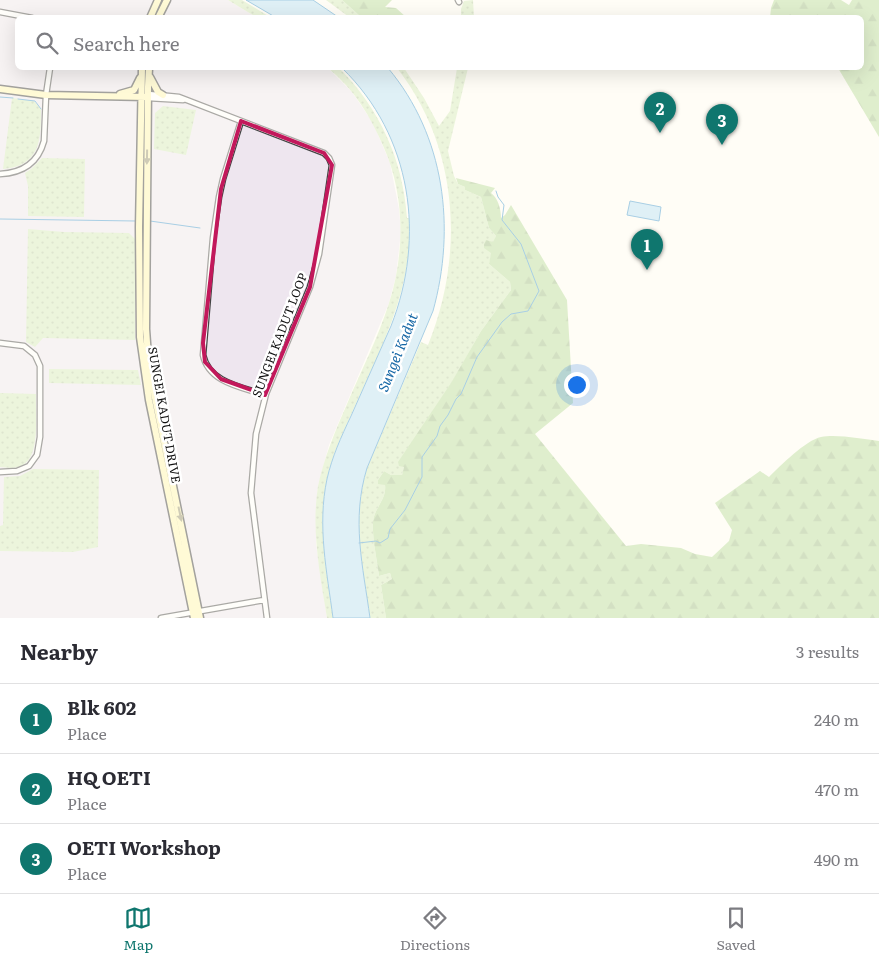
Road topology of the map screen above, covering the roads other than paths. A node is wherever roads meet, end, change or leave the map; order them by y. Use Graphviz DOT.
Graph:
graph roads {
  1 [pos="158,0"];
  2 [pos="167,0"];
  3 [pos="0,12"];
  4 [pos="16,15"];
  5 [pos="151,15"];
  6 [pos="160,15"];
  7 [pos="50,70"];
  8 [pos="146,71"];
  9 [pos="0,89"];
  10 [pos="120,94"];
  11 [pos="46,95"];
  12 [pos="145,95"];
  13 [pos="163,95"];
  14 [pos="106,96"];
  15 [pos="183,100"];
  16 [pos="241,121"];
  17 [pos="148,141"];
  18 [pos="140,148"];
  19 [pos="0,174"];
  20 [pos="0,343"];
  21 [pos="265,395"];
  22 [pos="0,472"];
  23 [pos="264,600"];
  24 [pos="196,613"];
  25 [pos="161,618"];
  26 [pos="200,618"];
  27 [pos="267,618"];
  1 -- 5 [label="main road"];
  2 -- 6 [label="main road"];
  3 -- 4 [label="street"];
  7 -- 11 [label="street"];
  8 -- 10 [label="main road"];
  8 -- 12 [label="main road"];
  8 -- 13 [label="main road"];
  9 -- 11 [label="main road"];
  10 -- 12 [label="main road"];
  10 -- 14 [label="main road"];
  11 -- 14 [label="main road"];
  11 -- 19 [label="street"];
  12 -- 13 [label="street, SUNGEI KADUT LOOP"];
  12 -- 14 [label="main road"];
  12 -- 15 [label="street, SUNGEI KADUT LOOP"];
  12 -- 17 [label="main road, SUNGEI KADUT DRIVE"];
  12 -- 18 [label="main road, SUNGEI KADUT DRIVE"];
  13 -- 15 [label="street, SUNGEI KADUT LOOP"];
  15 -- 16 [label="street, SUNGEI KADUT LOOP"];
  16 -- 21 [label="street"];
  16 -- 21 [label="street, SUNGEI KADUT LOOP"];
  17 -- 18 [label="main road"];
  17 -- 24 [label="main road, SUNGEI KADUT DRIVE, one-way"];
  18 -- 24 [label="main road, SUNGEI KADUT DRIVE"];
  20 -- 22 [label="street"];
  21 -- 23 [label="street, SUNGEI KADUT LOOP"];
  23 -- 24 [label="street"];
  23 -- 27 [label="street, SUNGEI KADUT LOOP"];
  24 -- 25 [label="street"];
  24 -- 26 [label="main road, SUNGEI KADUT DRIVE"];
}
